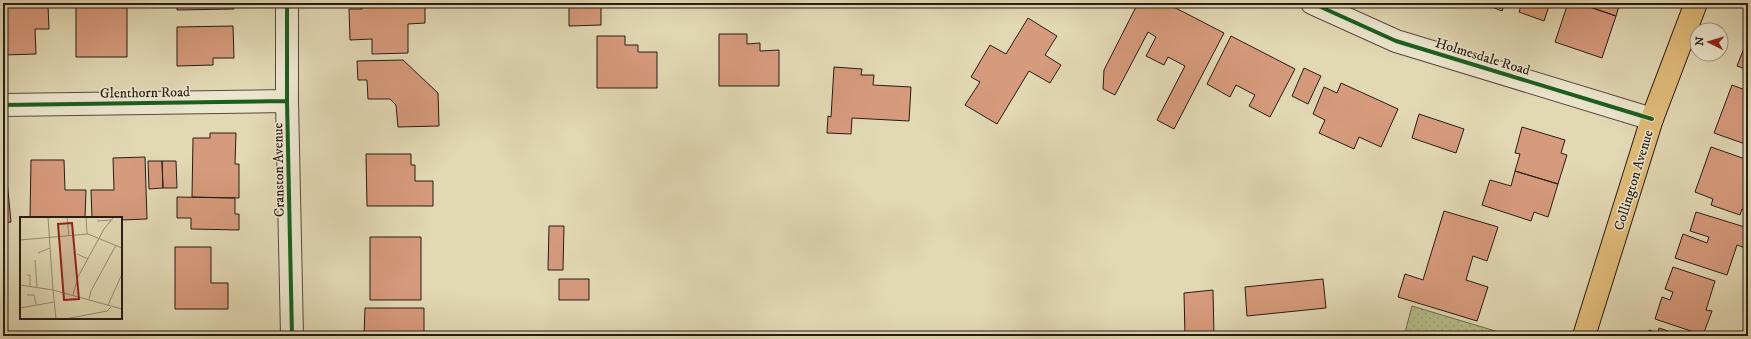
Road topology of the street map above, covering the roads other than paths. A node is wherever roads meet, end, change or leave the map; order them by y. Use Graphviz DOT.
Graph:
graph roads {
  1 [pos="287,3"];
  2 [pos="1312,3"];
  3 [pos="1696,3"];
  4 [pos="287,101"];
  5 [pos="3,105"];
  6 [pos="1652,119"];
  7 [pos="292,336"];
  8 [pos="1584,336"];
  1 -- 4 [label="street, Cranston Avenue"];
  2 -- 6 [label="street, Holmesdale Road"];
  3 -- 6 [label="main road, Collington Avenue"];
  4 -- 5 [label="street, Glenthorn Road"];
  4 -- 7 [label="street, Cranston Avenue"];
  6 -- 8 [label="main road, Collington Avenue"];
}
